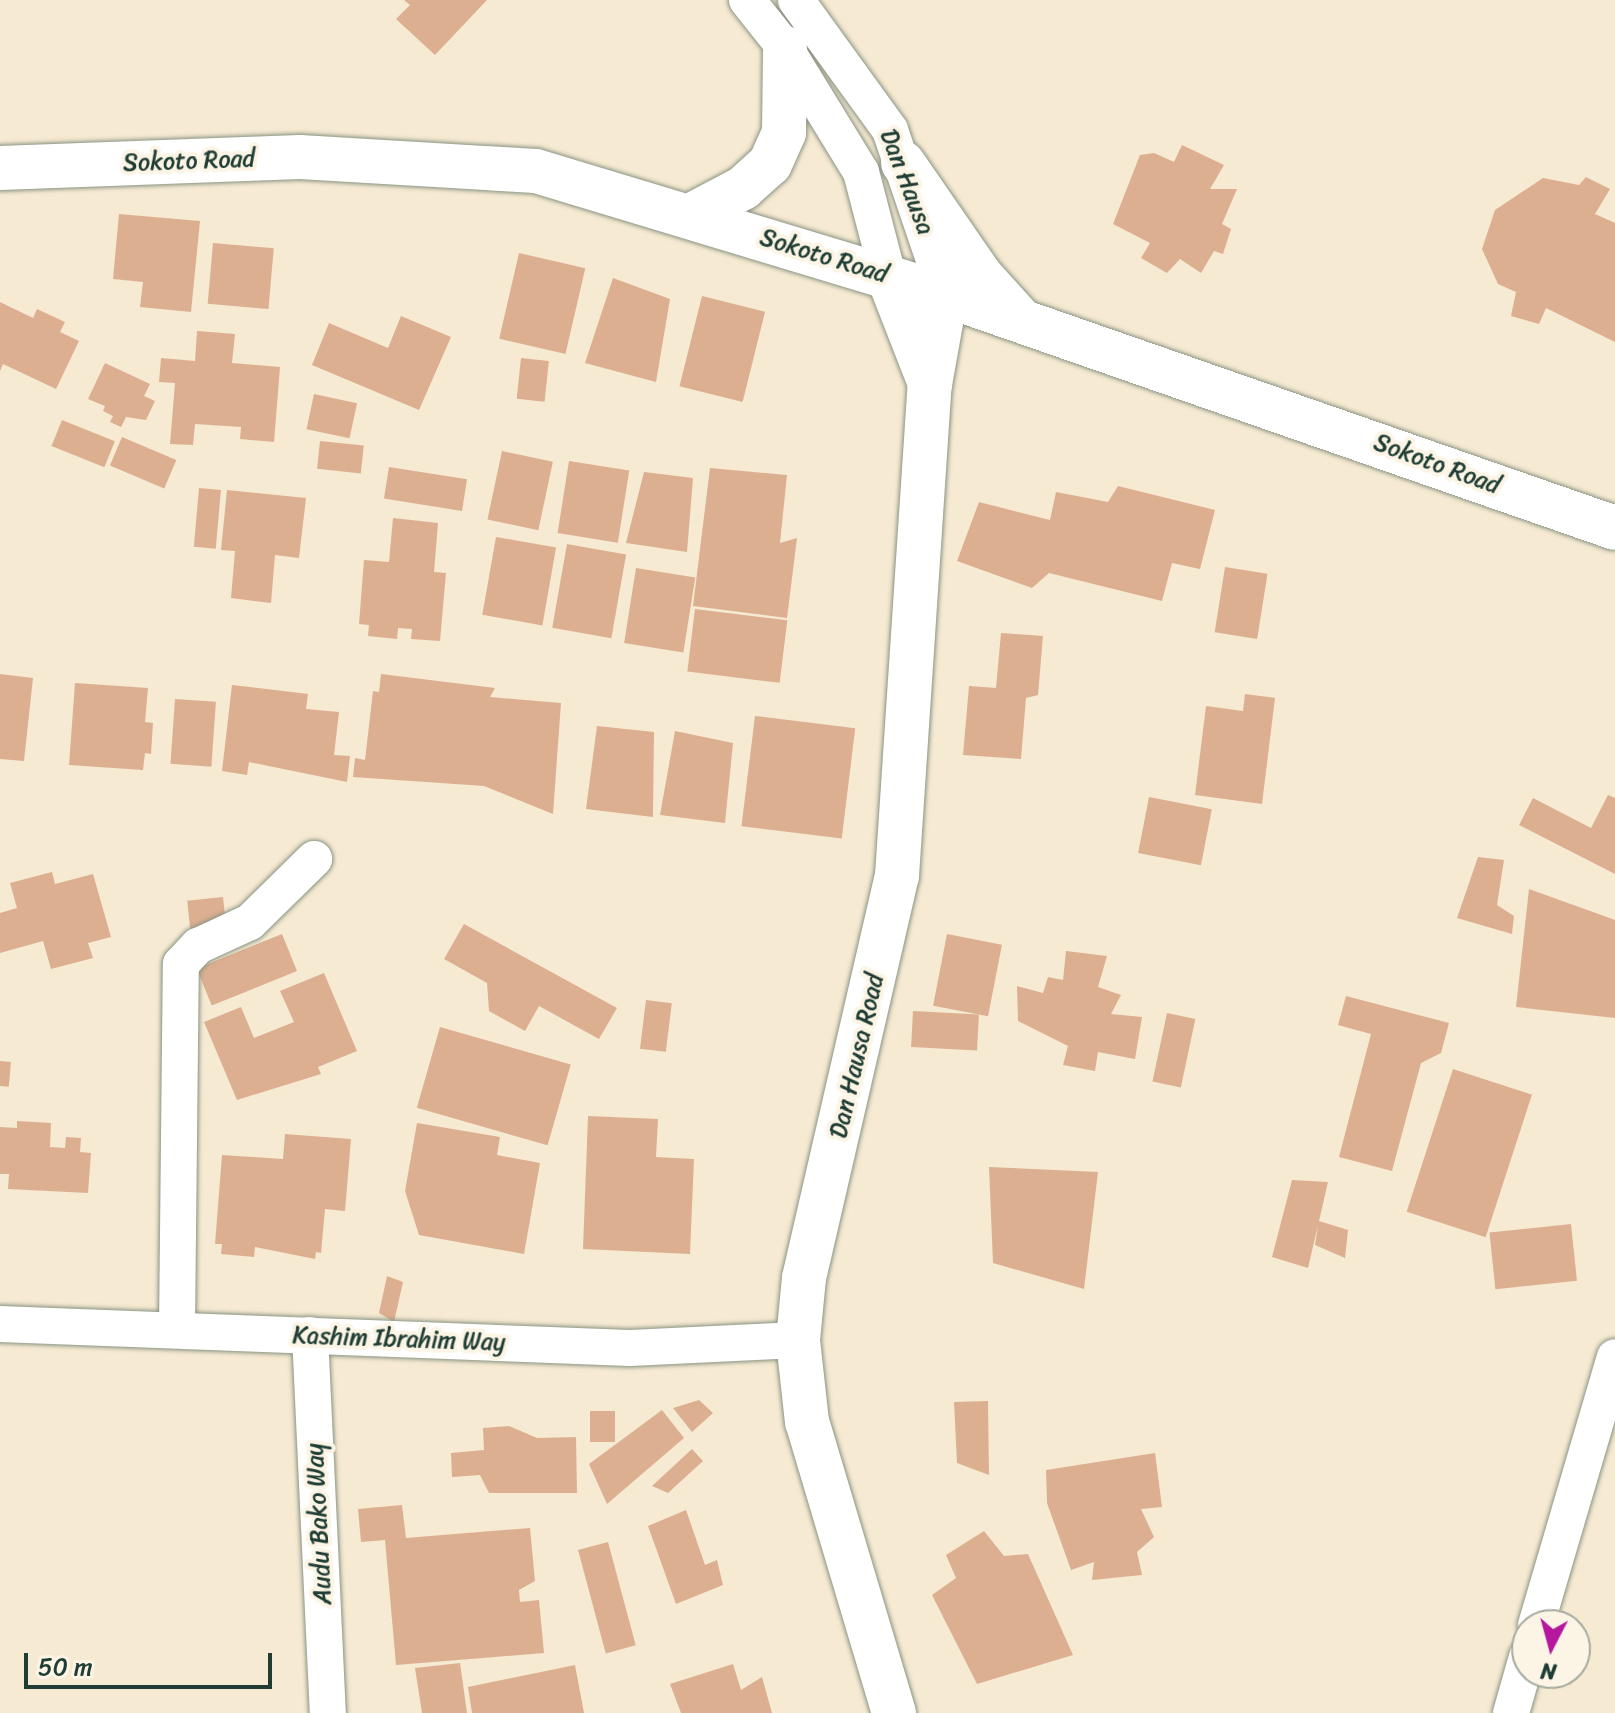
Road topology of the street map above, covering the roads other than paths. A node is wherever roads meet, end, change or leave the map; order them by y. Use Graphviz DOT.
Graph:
graph roads {
  1 [pos="747,0"];
  2 [pos="796,0"];
  3 [pos="785,48"];
  4 [pos="903,163"];
  5 [pos="0,168"];
  6 [pos="692,215"];
  7 [pos="888,276"];
  8 [pos="946,295"];
  9 [pos="1021,320"];
  10 [pos="930,384"];
  11 [pos="1615,528"];
  12 [pos="314,859"];
  13 [pos="0,1324"];
  14 [pos="177,1330"];
  15 [pos="310,1335"];
  16 [pos="798,1340"];
  17 [pos="1615,1357"];
  18 [pos="1541,1609"];
  19 [pos="1518,1689"];
  20 [pos="328,1713"];
  21 [pos="894,1713"];
  22 [pos="1511,1713"];
  1 -- 3 [label="street, Dan Hausa"];
  2 -- 4 [label="street, Dan Hausa"];
  3 -- 6 [label="street"];
  3 -- 7 [label="street, Dan Hausa"];
  4 -- 8 [label="street, Dan Hausa"];
  4 -- 9 [label="street"];
  5 -- 6 [label="street, Sokoto Road"];
  6 -- 7 [label="street, Sokoto Road"];
  7 -- 8 [label="street, Sokoto Road"];
  7 -- 10 [label="street"];
  8 -- 9 [label="street, Sokoto Road"];
  8 -- 10 [label="street, Dan Hausa Road"];
  9 -- 11 [label="street, Sokoto Road"];
  10 -- 16 [label="street, Dan Hausa Road"];
  12 -- 14 [label="street"];
  13 -- 14 [label="street, Kashim Ibrahim Way"];
  14 -- 15 [label="street, Kashim Ibrahim Way"];
  15 -- 16 [label="street, Kashim Ibrahim Way"];
  15 -- 20 [label="street, Audu Bako Way"];
  16 -- 21 [label="street, Dan Hausa Road"];
  17 -- 18 [label="street"];
  19 -- 22 [label="street"];
}
